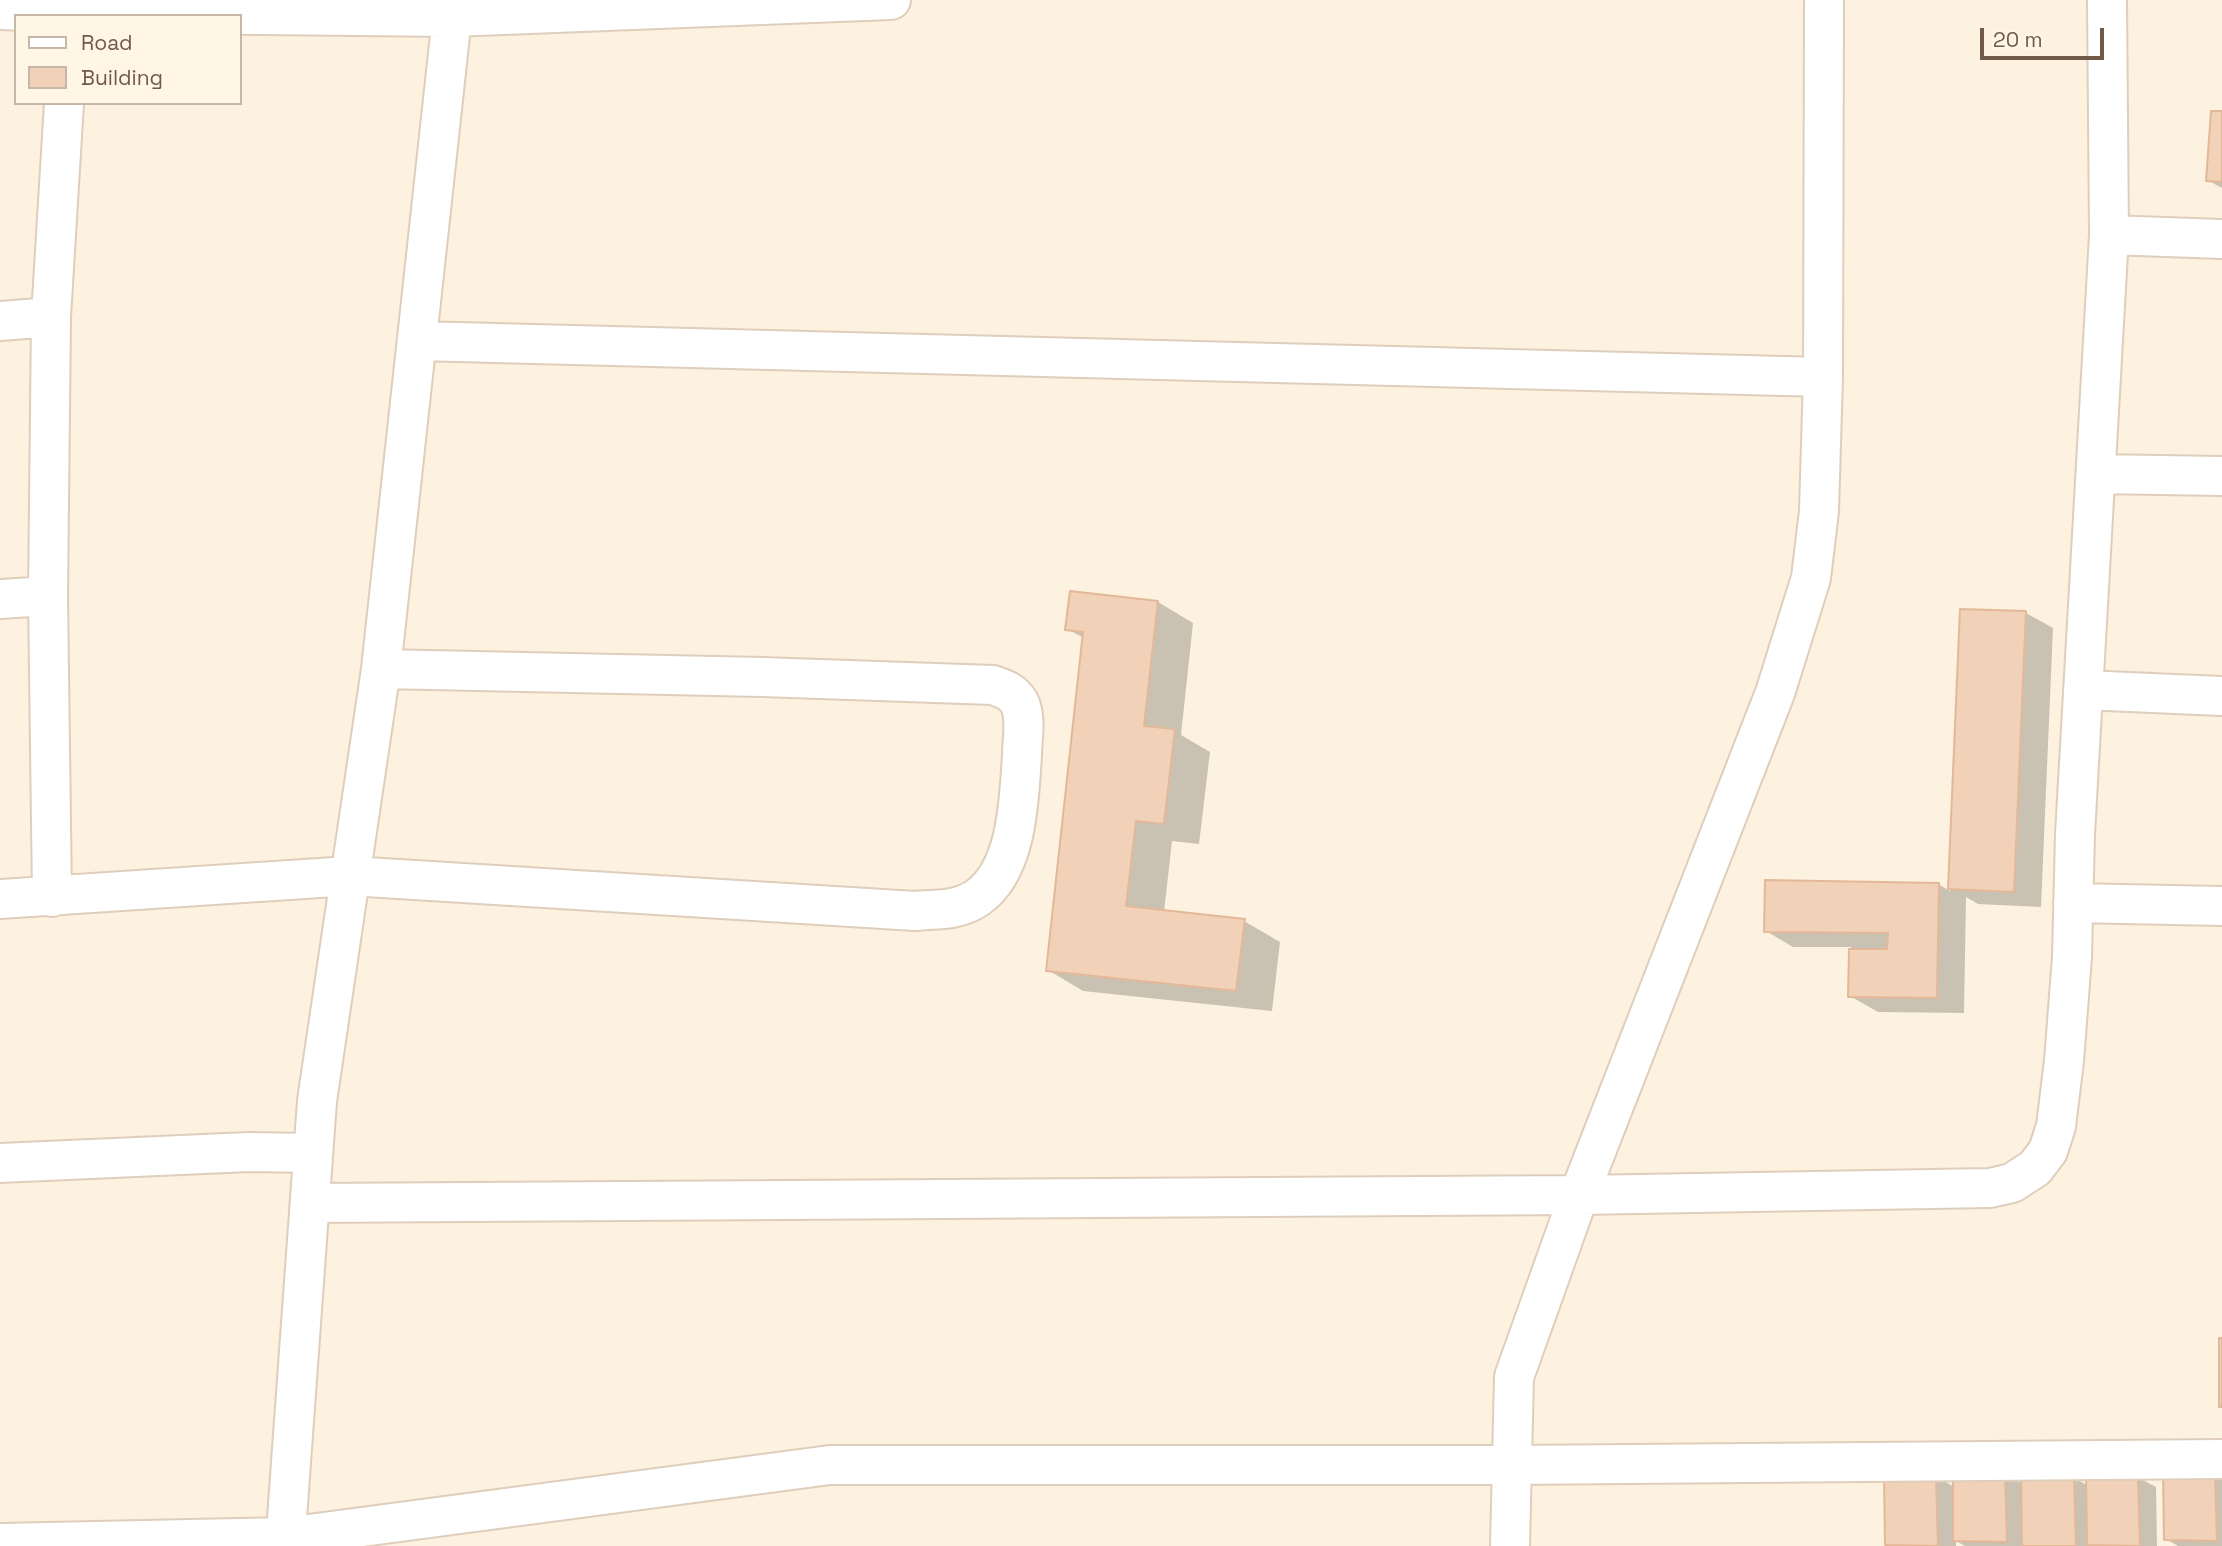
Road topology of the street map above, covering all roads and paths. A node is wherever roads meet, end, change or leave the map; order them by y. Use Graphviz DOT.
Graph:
graph roads {
  1 [pos="891,0"];
  2 [pos="1824,0"];
  3 [pos="2107,0"];
  4 [pos="453,9"];
  5 [pos="0,10"];
  6 [pos="55,14"];
  7 [pos="133,14"];
  8 [pos="64,105"];
  9 [pos="2109,235"];
  10 [pos="2222,239"];
  11 [pos="51,317"];
  12 [pos="0,321"];
  13 [pos="417,341"];
  14 [pos="1823,377"];
  15 [pos="2096,474"];
  16 [pos="2222,476"];
  17 [pos="48,596"];
  18 [pos="0,598"];
  19 [pos="381,669"];
  20 [pos="2083,690"];
  21 [pos="2222,696"];
  22 [pos="350,876"];
  23 [pos="52,897"];
  24 [pos="0,899"];
  25 [pos="2073,903"];
  26 [pos="2222,906"];
  27 [pos="313,1153"];
  28 [pos="0,1163"];
  29 [pos="1579,1195"];
  30 [pos="310,1203"];
  31 [pos="2222,1459"];
  32 [pos="1512,1465"];
  33 [pos="286,1542"];
  34 [pos="0,1543"];
  35 [pos="1510,1546"];
  1 -- 4 [label="street"];
  2 -- 14 [label="street"];
  3 -- 9 [label="street"];
  4 -- 7 [label="street"];
  4 -- 13 [label="street"];
  5 -- 6 [label="street"];
  8 -- 11 [label="street"];
  9 -- 10 [label="street"];
  9 -- 15 [label="street"];
  11 -- 12 [label="street"];
  11 -- 17 [label="street"];
  13 -- 14 [label="street"];
  13 -- 19 [label="street"];
  14 -- 29 [label="street"];
  15 -- 16 [label="street"];
  15 -- 20 [label="street"];
  17 -- 18 [label="street"];
  17 -- 23 [label="street"];
  19 -- 22 [label="street"];
  19 -- 22 [label="street"];
  20 -- 21 [label="street"];
  20 -- 25 [label="street"];
  22 -- 23 [label="street"];
  22 -- 27 [label="street"];
  23 -- 24 [label="street"];
  25 -- 26 [label="street"];
  25 -- 29 [label="street"];
  27 -- 28 [label="street"];
  27 -- 30 [label="street"];
  29 -- 30 [label="street"];
  29 -- 32 [label="street"];
  30 -- 33 [label="street"];
  31 -- 32 [label="street"];
  32 -- 33 [label="street"];
  32 -- 35 [label="street"];
  33 -- 34 [label="street"];
}
